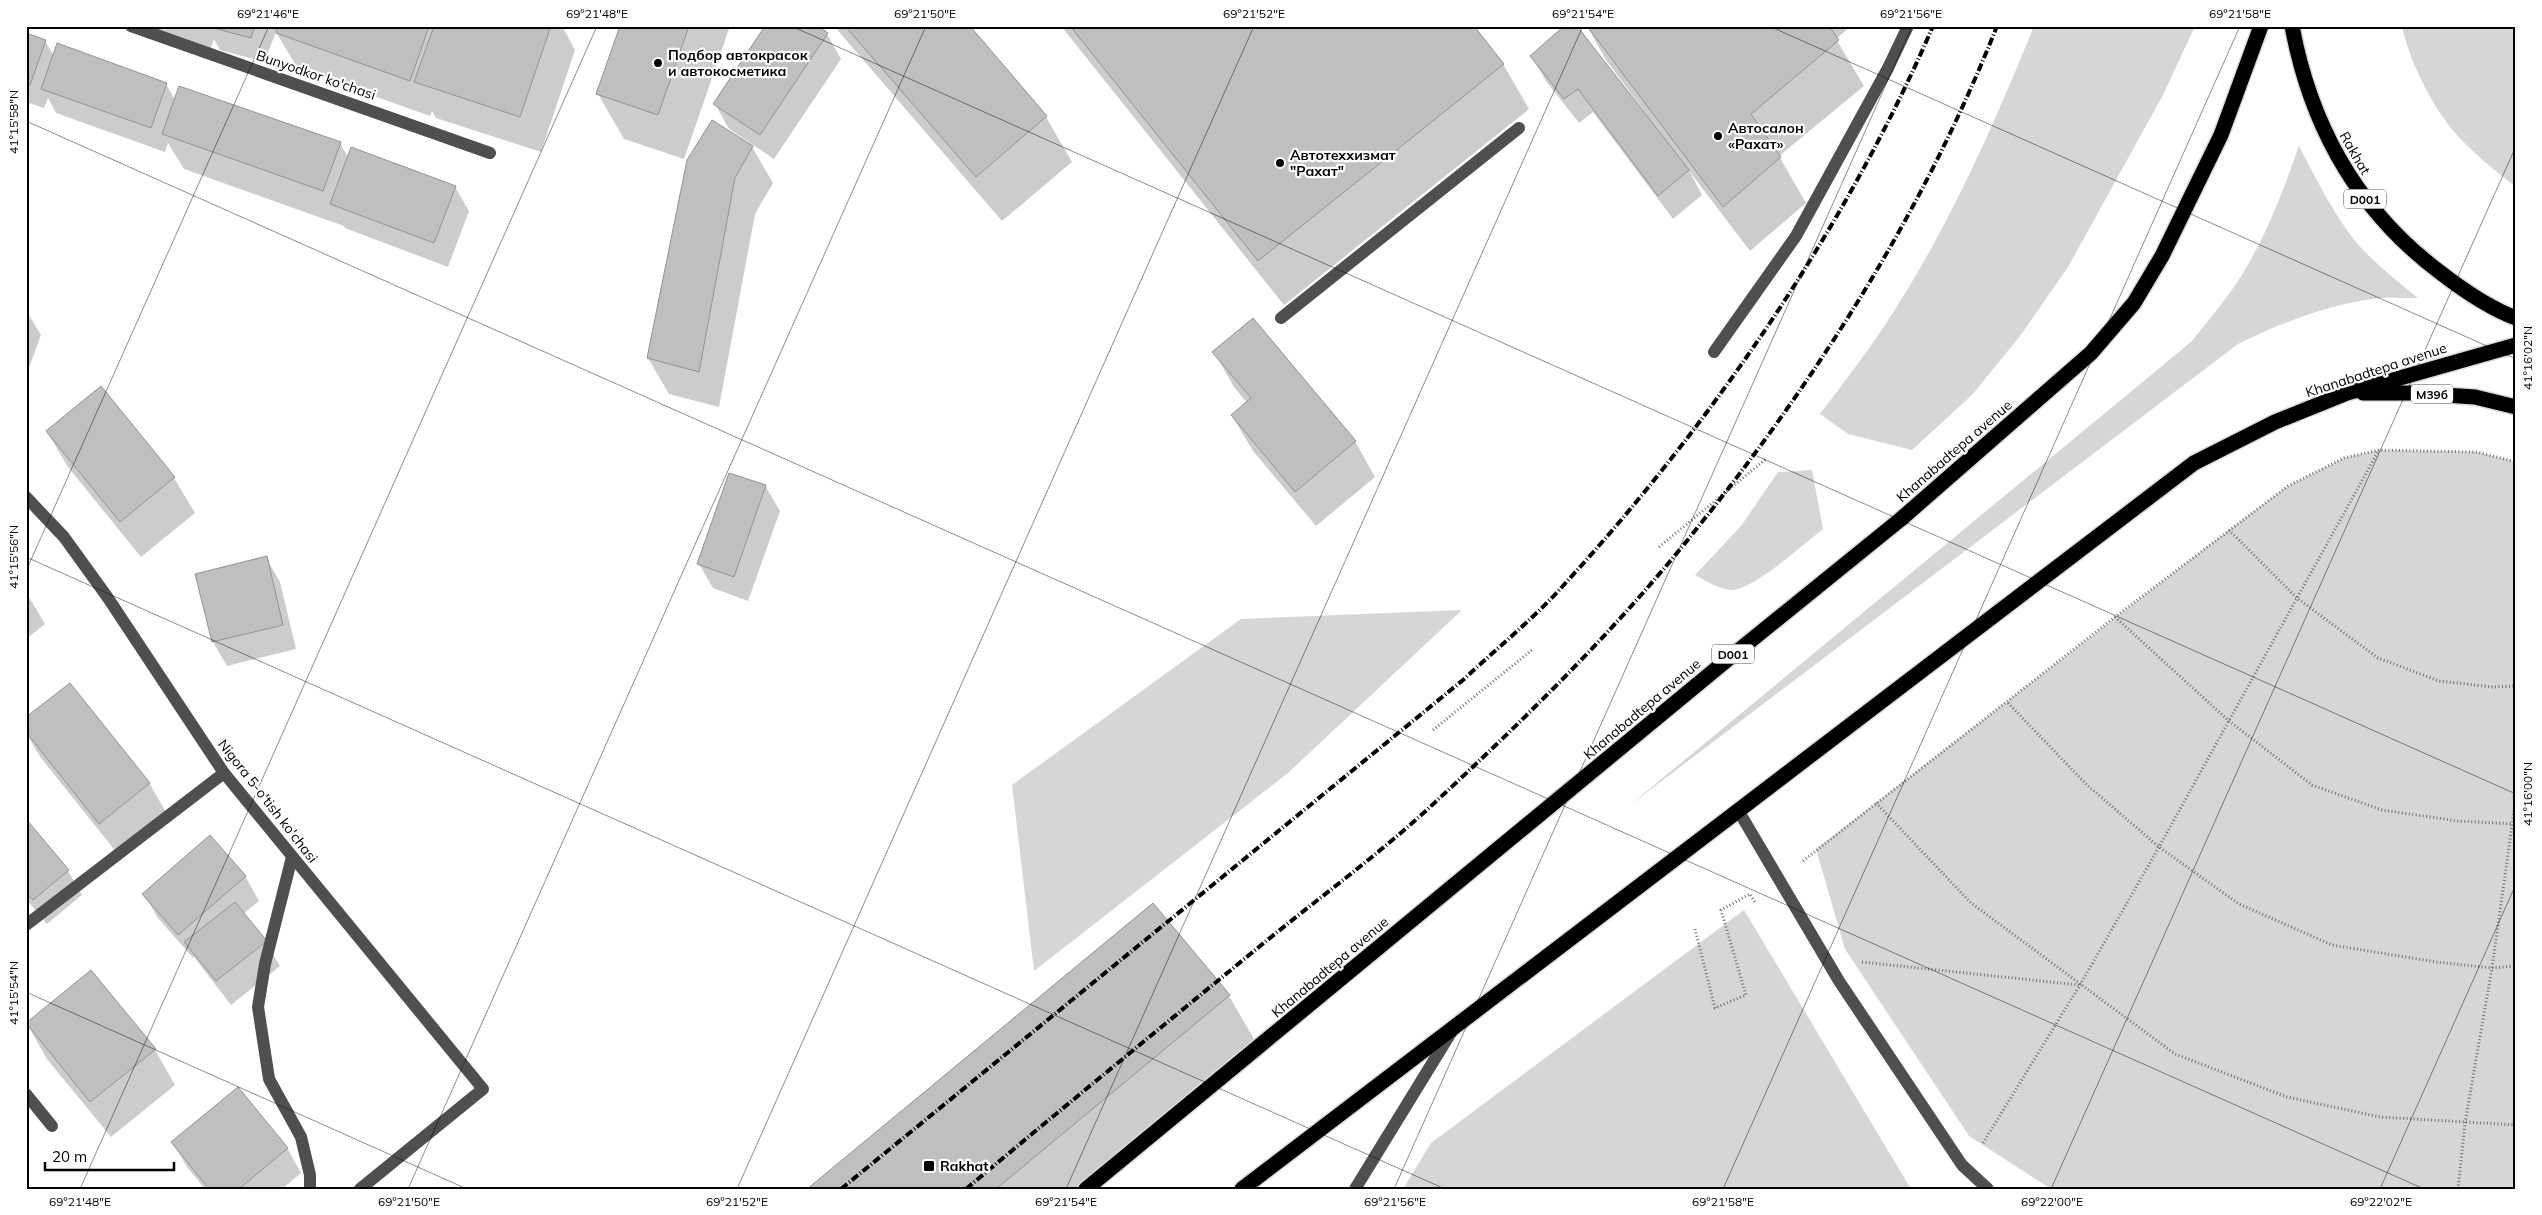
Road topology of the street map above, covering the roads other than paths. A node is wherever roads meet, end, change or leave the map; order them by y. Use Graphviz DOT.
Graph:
graph roads {
  1 [pos="131,26"];
  2 [pos="1908,26"];
  3 [pos="2261,26"];
  4 [pos="2292,26"];
  5 [pos="1519,128"];
  6 [pos="490,153"];
  7 [pos="2514,317"];
  8 [pos="1281,318"];
  9 [pos="2516,345"];
  10 [pos="1714,352"];
  11 [pos="2347,393"];
  12 [pos="2516,407"];
  13 [pos="26,497"];
  14 [pos="224,773"];
  15 [pos="1738,810"];
  16 [pos="292,857"];
  17 [pos="26,925"];
  18 [pos="1455,1026"];
  19 [pos="26,1094"];
  20 [pos="52,1126"];
  21 [pos="310,1189"];
  22 [pos="360,1189"];
  23 [pos="1086,1189"];
  24 [pos="1242,1189"];
  25 [pos="1355,1189"];
  26 [pos="1988,1189"];
  1 -- 6 [label="street, Bunyodkor ko'chasi"];
  2 -- 10 [label="street"];
  3 -- 23 [label="highway, Khanabadtepa avenue / D001"];
  4 -- 7 [label="highway, Rakhat / D001"];
  5 -- 8 [label="street"];
  9 -- 11 [label="highway, Khanabadtepa avenue"];
  11 -- 12 [label="highway, M39б"];
  11 -- 15 [label="highway, Khanabadtepa avenue"];
  13 -- 14 [label="street, Nigora 5-o'tish ko'chasi"];
  14 -- 16 [label="street, Nigora 5-o'tish ko'chasi"];
  14 -- 17 [label="street"];
  15 -- 18 [label="highway, Khanabadtepa avenue"];
  15 -- 26 [label="street"];
  16 -- 21 [label="street"];
  16 -- 22 [label="street, Nigora 5-o'tish ko'chasi"];
  18 -- 24 [label="highway, Khanabadtepa avenue"];
  18 -- 25 [label="street"];
  19 -- 20 [label="street"];
}
